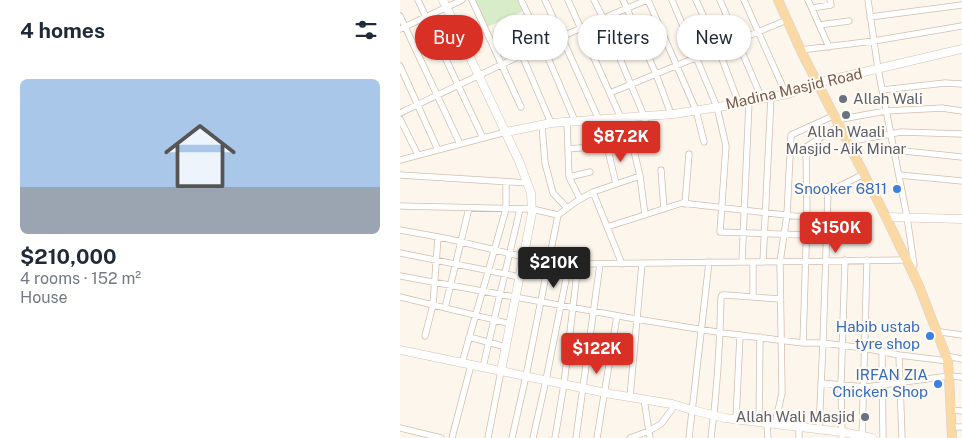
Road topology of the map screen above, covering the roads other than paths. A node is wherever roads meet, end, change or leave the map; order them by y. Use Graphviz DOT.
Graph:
graph roads {
  1 [pos="418,0"];
  2 [pos="462,0"];
  3 [pos="472,0"];
  4 [pos="520,0"];
  5 [pos="545,0"];
  6 [pos="568,0"];
  7 [pos="594,0"];
  8 [pos="623,0"];
  9 [pos="647,0"];
  10 [pos="672,0"];
  11 [pos="696,0"];
  12 [pos="720,0"];
  13 [pos="744,0"];
  14 [pos="778,0"];
  15 [pos="808,0"];
  16 [pos="830,0"];
  17 [pos="868,0"];
  18 [pos="961,0"];
  19 [pos="445,3"];
  20 [pos="962,6"];
  21 [pos="626,8"];
  22 [pos="812,8"];
  23 [pos="424,15"];
  24 [pos="428,15"];
  25 [pos="527,15"];
  26 [pos="552,15"];
  27 [pos="602,15"];
  28 [pos="611,15"];
  29 [pos="679,15"];
  30 [pos="703,15"];
  31 [pos="727,15"];
  32 [pos="400,16"];
  33 [pos="870,17"];
  34 [pos="578,20"];
  35 [pos="786,20"];
  36 [pos="849,21"];
  37 [pos="415,22"];
  38 [pos="819,25"];
  39 [pos="962,26"];
  40 [pos="402,28"];
  41 [pos="759,32"];
  42 [pos="751,35"];
  43 [pos="874,41"];
  44 [pos="829,47"];
  45 [pos="962,49"];
  46 [pos="568,50"];
  47 [pos="800,50"];
  48 [pos="446,60"];
  49 [pos="512,60"];
  50 [pos="524,60"];
  51 [pos="547,60"];
  52 [pos="596,60"];
  53 [pos="621,60"];
  54 [pos="690,60"];
  55 [pos="698,60"];
  56 [pos="723,60"];
  57 [pos="746,60"];
  58 [pos="502,65"];
  59 [pos="400,66"];
  60 [pos="676,66"];
  61 [pos="878,69"];
  62 [pos="656,74"];
  63 [pos="479,75"];
  64 [pos="817,83"];
  65 [pos="631,84"];
  66 [pos="962,84"];
  67 [pos="458,85"];
  68 [pos="882,90"];
  69 [pos="610,93"];
  70 [pos="786,94"];
  71 [pos="437,95"];
  72 [pos="771,97"];
  73 [pos="762,99"];
  74 [pos="749,102"];
  75 [pos="418,104"];
  76 [pos="740,104"];
  77 [pos="521,107"];
  78 [pos="717,107"];
  79 [pos="696,110"];
  80 [pos="886,111"];
  81 [pos="962,111"];
  82 [pos="400,113"];
  83 [pos="671,114"];
  84 [pos="644,116"];
  85 [pos="621,118"];
  86 [pos="400,119"];
  87 [pos="599,120"];
  88 [pos="836,121"];
  89 [pos="571,122"];
  90 [pos="551,123"];
  91 [pos="542,124"];
  92 [pos="506,132"];
  93 [pos="890,134"];
  94 [pos="962,134"];
  95 [pos="483,138"];
  96 [pos="704,142"];
  97 [pos="847,142"];
  98 [pos="460,144"];
  99 [pos="633,144"];
  100 [pos="607,146"];
  101 [pos="568,149"];
  102 [pos="438,150"];
  103 [pos="894,150"];
  104 [pos="689,154"];
  105 [pos="418,155"];
  106 [pos="962,158"];
  107 [pos="400,160"];
  108 [pos="661,170"];
  109 [pos="590,172"];
  110 [pos="864,174"];
  111 [pos="400,175"];
  112 [pos="899,175"];
  113 [pos="640,176"];
  114 [pos="569,177"];
  115 [pos="962,180"];
  116 [pos="506,182"];
  117 [pos="528,183"];
  118 [pos="616,184"];
  119 [pos="592,192"];
  120 [pos="580,199"];
  121 [pos="685,204"];
  122 [pos="400,206"];
  123 [pos="468,208"];
  124 [pos="567,208"];
  125 [pos="722,208"];
  126 [pos="506,209"];
  127 [pos="520,209"];
  128 [pos="532,209"];
  129 [pos="664,209"];
  130 [pos="744,210"];
  131 [pos="766,213"];
  132 [pos="558,215"];
  133 [pos="645,215"];
  134 [pos="787,215"];
  135 [pos="807,216"];
  136 [pos="827,217"];
  137 [pos="886,217"];
  138 [pos="907,218"];
  139 [pos="962,218"];
  140 [pos="607,227"];
  141 [pos="400,230"];
  142 [pos="743,233"];
  143 [pos="765,234"];
  144 [pos="784,234"];
  145 [pos="806,236"];
  146 [pos="438,237"];
  147 [pos="461,242"];
  148 [pos="494,250"];
  149 [pos="400,253"];
  150 [pos="510,254"];
  151 [pos="524,257"];
  152 [pos="436,260"];
  153 [pos="845,260"];
  154 [pos="867,260"];
  155 [pos="549,261"];
  156 [pos="805,261"];
  157 [pos="826,261"];
  158 [pos="709,262"];
  159 [pos="742,262"];
  160 [pos="753,262"];
  161 [pos="763,262"];
  162 [pos="780,262"];
  163 [pos="910,262"];
  164 [pos="642,263"];
  165 [pos="456,264"];
  166 [pos="569,264"];
  167 [pos="578,264"];
  168 [pos="600,264"];
  169 [pos="622,264"];
  170 [pos="488,271"];
  171 [pos="505,274"];
  172 [pos="400,276"];
  173 [pos="520,277"];
  174 [pos="434,282"];
  175 [pos="451,285"];
  176 [pos="482,291"];
  177 [pos="500,294"];
  178 [pos="400,297"];
  179 [pos="516,297"];
  180 [pos="753,297"];
  181 [pos="780,299"];
  182 [pos="541,302"];
  183 [pos="433,305"];
  184 [pos="561,305"];
  185 [pos="445,308"];
  186 [pos="573,308"];
  187 [pos="593,312"];
  188 [pos="475,315"];
  189 [pos="617,316"];
  190 [pos="494,320"];
  191 [pos="637,320"];
  192 [pos="511,324"];
  193 [pos="701,329"];
  194 [pos="941,332"];
  195 [pos="720,333"];
  196 [pos="740,335"];
  197 [pos="962,335"];
  198 [pos="425,336"];
  199 [pos="469,337"];
  200 [pos="760,338"];
  201 [pos="782,340"];
  202 [pos="489,342"];
  203 [pos="803,342"];
  204 [pos="823,343"];
  205 [pos="842,345"];
  206 [pos="506,347"];
  207 [pos="864,348"];
  208 [pos="400,350"];
  209 [pos="882,352"];
  210 [pos="899,355"];
  211 [pos="947,359"];
  212 [pos="962,359"];
  213 [pos="462,362"];
  214 [pos="471,365"];
  215 [pos="483,367"];
  216 [pos="501,371"];
  217 [pos="526,376"];
  218 [pos="950,376"];
  219 [pos="962,378"];
  220 [pos="546,380"];
  221 [pos="821,383"];
  222 [pos="900,383"];
  223 [pos="564,384"];
  224 [pos="841,385"];
  225 [pos="882,385"];
  226 [pos="863,387"];
  227 [pos="583,388"];
  228 [pos="605,393"];
  229 [pos="630,397"];
  230 [pos="644,399"];
  231 [pos="675,405"];
  232 [pos="691,410"];
  233 [pos="951,410"];
  234 [pos="962,411"];
  235 [pos="714,416"];
  236 [pos="736,419"];
  237 [pos="767,423"];
  238 [pos="799,427"];
  239 [pos="952,427"];
  240 [pos="400,428"];
  241 [pos="962,428"];
  242 [pos="819,429"];
  243 [pos="649,431"];
  244 [pos="842,435"];
  245 [pos="862,437"];
  246 [pos="441,438"];
  247 [pos="452,438"];
  248 [pos="488,438"];
  249 [pos="512,438"];
  250 [pos="533,438"];
  251 [pos="555,438"];
  252 [pos="576,438"];
  253 [pos="597,438"];
  254 [pos="630,438"];
  255 [pos="650,438"];
  256 [pos="689,438"];
  257 [pos="711,438"];
  258 [pos="768,438"];
  259 [pos="799,438"];
  260 [pos="872,438"];
  261 [pos="883,438"];
  262 [pos="902,438"];
  263 [pos="952,438"];
  1 -- 23 [label="street"];
  2 -- 19 [label="street"];
  3 -- 58 [label="street"];
  4 -- 25 [label="street"];
  5 -- 26 [label="street"];
  6 -- 34 [label="street"];
  7 -- 27 [label="street"];
  8 -- 21 [label="street"];
  9 -- 21 [label="street"];
  9 -- 60 [label="street"];
  10 -- 29 [label="street"];
  11 -- 30 [label="street"];
  12 -- 31 [label="street"];
  13 -- 41 [label="street"];
  14 -- 35 [label="main road"];
  15 -- 22 [label="street"];
  16 -- 22 [label="street"];
  17 -- 33 [label="street"];
  18 -- 20 [label="street"];
  19 -- 24 [label="street"];
  19 -- 63 [label="street"];
  20 -- 33 [label="street"];
  21 -- 28 [label="street"];
  21 -- 62 [label="street"];
  22 -- 38 [label="street"];
  32 -- 40 [label="street"];
  33 -- 43 [label="street"];
  35 -- 41 [label="street"];
  35 -- 47 [label="main road"];
  36 -- 38 [label="street"];
  37 -- 40 [label="street"];
  38 -- 44 [label="street"];
  39 -- 43 [label="street"];
  40 -- 71 [label="street"];
  41 -- 42 [label="street"];
  41 -- 70 [label="street"];
  43 -- 44 [label="street"];
  43 -- 61 [label="street"];
  44 -- 47 [label="street"];
  45 -- 61 [label="street, Madina Masjid Road"];
  46 -- 87 [label="street"];
  47 -- 64 [label="main road"];
  48 -- 67 [label="street"];
  49 -- 58 [label="street"];
  50 -- 90 [label="street"];
  51 -- 89 [label="street"];
  52 -- 69 [label="street"];
  53 -- 65 [label="street"];
  54 -- 60 [label="street"];
  55 -- 78 [label="street"];
  56 -- 76 [label="street"];
  57 -- 73 [label="street"];
  58 -- 63 [label="street"];
  58 -- 77 [label="street"];
  59 -- 75 [label="street"];
  60 -- 62 [label="street"];
  60 -- 79 [label="street"];
  61 -- 64 [label="street, Madina Masjid Road"];
  61 -- 68 [label="street"];
  62 -- 65 [label="street"];
  62 -- 83 [label="street"];
  63 -- 67 [label="street"];
  63 -- 92 [label="street"];
  64 -- 70 [label="street, Madina Masjid Road"];
  64 -- 88 [label="main road"];
  65 -- 69 [label="street"];
  65 -- 84 [label="street"];
  66 -- 68 [label="street"];
  67 -- 71 [label="street"];
  67 -- 95 [label="street"];
  68 -- 80 [label="street"];
  69 -- 85 [label="street"];
  70 -- 72 [label="street, Madina Masjid Road"];
  71 -- 75 [label="street"];
  71 -- 98 [label="street"];
  72 -- 73 [label="street, Madina Masjid Road"];
  72 -- 131 [label="street"];
  73 -- 74 [label="street, Madina Masjid Road"];
  74 -- 76 [label="street, Madina Masjid Road"];
  74 -- 130 [label="street"];
  75 -- 82 [label="street"];
  75 -- 102 [label="street"];
  76 -- 78 [label="street, Madina Masjid Road"];
  78 -- 79 [label="street, Madina Masjid Road"];
  78 -- 125 [label="street"];
  79 -- 83 [label="street, Madina Masjid Road"];
  79 -- 96 [label="street"];
  80 -- 81 [label="street"];
  80 -- 88 [label="street"];
  80 -- 93 [label="street"];
  83 -- 84 [label="street, Madina Masjid Road"];
  84 -- 85 [label="street, Madina Masjid Road"];
  84 -- 99 [label="street"];
  85 -- 87 [label="street, Madina Masjid Road"];
  86 -- 105 [label="street"];
  87 -- 89 [label="street, Madina Masjid Road"];
  88 -- 97 [label="main road"];
  88 -- 134 [label="street"];
  88 -- 135 [label="street"];
  89 -- 90 [label="street, Madina Masjid Road"];
  89 -- 101 [label="street"];
  90 -- 91 [label="street, Madina Masjid Road"];
  91 -- 92 [label="street, Madina Masjid Road"];
  91 -- 124 [label="street"];
  92 -- 95 [label="street"];
  92 -- 117 [label="street"];
  93 -- 94 [label="street"];
  93 -- 97 [label="street"];
  93 -- 103 [label="street"];
  95 -- 98 [label="street"];
  97 -- 110 [label="main road"];
  98 -- 102 [label="street"];
  99 -- 100 [label="street"];
  99 -- 113 [label="street"];
  100 -- 101 [label="street"];
  100 -- 118 [label="street"];
  101 -- 114 [label="street"];
  102 -- 105 [label="street"];
  103 -- 106 [label="street"];
  103 -- 112 [label="street"];
  104 -- 121 [label="street"];
  105 -- 107 [label="street"];
  108 -- 129 [label="street"];
  109 -- 114 [label="street"];
  110 -- 136 [label="street"];
  110 -- 137 [label="main road"];
  111 -- 116 [label="street"];
  112 -- 115 [label="street"];
  112 -- 138 [label="street"];
  113 -- 118 [label="street"];
  113 -- 133 [label="street"];
  114 -- 120 [label="street"];
  116 -- 117 [label="street"];
  116 -- 126 [label="street"];
  117 -- 128 [label="street"];
  118 -- 119 [label="street"];
  119 -- 120 [label="street"];
  119 -- 140 [label="street"];
  120 -- 124 [label="street"];
  121 -- 125 [label="street"];
  121 -- 129 [label="street"];
  122 -- 123 [label="street"];
  123 -- 126 [label="street"];
  123 -- 147 [label="street"];
  124 -- 132 [label="street"];
  125 -- 130 [label="street"];
  125 -- 142 [label="street"];
  126 -- 127 [label="street"];
  126 -- 148 [label="street"];
  127 -- 128 [label="street"];
  127 -- 150 [label="street"];
  128 -- 132 [label="street"];
  128 -- 151 [label="street"];
  129 -- 133 [label="street"];
  130 -- 131 [label="street"];
  130 -- 142 [label="street"];
  131 -- 134 [label="street"];
  131 -- 143 [label="street"];
  132 -- 155 [label="street"];
  133 -- 140 [label="street"];
  134 -- 135 [label="street"];
  134 -- 144 [label="street"];
  135 -- 136 [label="street"];
  135 -- 145 [label="street"];
  136 -- 157 [label="street"];
  137 -- 138 [label="street"];
  137 -- 163 [label="main road"];
  138 -- 139 [label="street"];
  138 -- 163 [label="street"];
  140 -- 169 [label="street"];
  141 -- 146 [label="street"];
  142 -- 143 [label="street"];
  142 -- 159 [label="street"];
  143 -- 144 [label="street"];
  143 -- 161 [label="street"];
  144 -- 145 [label="street"];
  144 -- 162 [label="street"];
  145 -- 156 [label="street"];
  146 -- 147 [label="street"];
  146 -- 152 [label="street"];
  147 -- 148 [label="street"];
  147 -- 165 [label="street"];
  148 -- 150 [label="street"];
  148 -- 170 [label="street"];
  149 -- 152 [label="street"];
  150 -- 151 [label="street"];
  150 -- 171 [label="street"];
  151 -- 155 [label="street"];
  151 -- 173 [label="street"];
  152 -- 165 [label="street"];
  152 -- 174 [label="street"];
  153 -- 154 [label="street"];
  153 -- 157 [label="street"];
  153 -- 205 [label="street"];
  154 -- 163 [label="street"];
  154 -- 207 [label="street"];
  155 -- 166 [label="street"];
  155 -- 182 [label="street"];
  156 -- 157 [label="street"];
  156 -- 162 [label="street"];
  156 -- 203 [label="street"];
  157 -- 204 [label="street"];
  158 -- 159 [label="street"];
  158 -- 164 [label="street"];
  158 -- 193 [label="street"];
  159 -- 160 [label="street"];
  160 -- 161 [label="street"];
  160 -- 180 [label="street"];
  161 -- 162 [label="street"];
  162 -- 181 [label="street"];
  163 -- 211 [label="main road"];
  164 -- 169 [label="street"];
  164 -- 191 [label="street"];
  165 -- 170 [label="street"];
  165 -- 175 [label="street"];
  166 -- 167 [label="street"];
  166 -- 184 [label="street"];
  167 -- 168 [label="street"];
  167 -- 186 [label="street"];
  168 -- 169 [label="street"];
  168 -- 187 [label="street"];
  170 -- 171 [label="street"];
  170 -- 176 [label="street"];
  171 -- 173 [label="street"];
  171 -- 177 [label="street"];
  172 -- 174 [label="street"];
  173 -- 179 [label="street"];
  174 -- 175 [label="street"];
  174 -- 183 [label="street"];
  175 -- 176 [label="street"];
  175 -- 185 [label="street"];
  176 -- 177 [label="street"];
  176 -- 188 [label="street"];
  177 -- 179 [label="street"];
  177 -- 190 [label="street"];
  178 -- 183 [label="street"];
  179 -- 182 [label="street"];
  179 -- 192 [label="street"];
  180 -- 181 [label="street"];
  180 -- 195 [label="street"];
  181 -- 201 [label="street"];
  182 -- 184 [label="street"];
  182 -- 217 [label="street"];
  183 -- 185 [label="street"];
  183 -- 198 [label="street"];
  184 -- 186 [label="street"];
  184 -- 220 [label="street"];
  185 -- 188 [label="street"];
  186 -- 187 [label="street"];
  186 -- 223 [label="street"];
  187 -- 189 [label="street"];
  187 -- 227 [label="street"];
  188 -- 190 [label="street"];
  188 -- 199 [label="street"];
  189 -- 191 [label="street"];
  189 -- 228 [label="street"];
  190 -- 192 [label="street"];
  190 -- 202 [label="street"];
  191 -- 193 [label="street"];
  191 -- 229 [label="street"];
  192 -- 206 [label="street"];
  193 -- 195 [label="street"];
  193 -- 232 [label="street"];
  194 -- 197 [label="street"];
  195 -- 196 [label="street"];
  195 -- 235 [label="street"];
  196 -- 200 [label="street"];
  196 -- 236 [label="street"];
  199 -- 202 [label="street"];
  199 -- 213 [label="street"];
  200 -- 201 [label="street"];
  200 -- 237 [label="street"];
  201 -- 203 [label="street"];
  201 -- 237 [label="street"];
  202 -- 206 [label="street"];
  202 -- 215 [label="street"];
  203 -- 204 [label="street"];
  204 -- 205 [label="street"];
  204 -- 221 [label="street"];
  205 -- 207 [label="street"];
  205 -- 224 [label="street"];
  206 -- 216 [label="street"];
  207 -- 209 [label="street"];
  207 -- 226 [label="street"];
  208 -- 213 [label="street"];
  209 -- 210 [label="street"];
  209 -- 225 [label="street"];
  210 -- 211 [label="street"];
  210 -- 222 [label="street"];
  211 -- 212 [label="street"];
  211 -- 218 [label="main road"];
  213 -- 214 [label="street"];
  214 -- 215 [label="street"];
  214 -- 247 [label="street"];
  215 -- 216 [label="street"];
  216 -- 217 [label="street"];
  216 -- 248 [label="street"];
  217 -- 220 [label="street"];
  217 -- 249 [label="street"];
  218 -- 219 [label="street"];
  218 -- 222 [label="street"];
  218 -- 233 [label="main road"];
  220 -- 223 [label="street"];
  220 -- 250 [label="street"];
  221 -- 224 [label="street"];
  221 -- 242 [label="street"];
  222 -- 225 [label="street"];
  222 -- 262 [label="street"];
  223 -- 227 [label="street"];
  223 -- 251 [label="street"];
  224 -- 226 [label="street"];
  224 -- 244 [label="street"];
  225 -- 226 [label="street"];
  225 -- 261 [label="street"];
  226 -- 245 [label="street"];
  227 -- 228 [label="street"];
  227 -- 252 [label="street"];
  228 -- 229 [label="street"];
  228 -- 253 [label="street"];
  229 -- 230 [label="street"];
  230 -- 231 [label="street"];
  230 -- 243 [label="street"];
  231 -- 232 [label="street"];
  231 -- 243 [label="street"];
  232 -- 235 [label="street"];
  232 -- 256 [label="street"];
  233 -- 234 [label="street"];
  233 -- 239 [label="main road"];
  235 -- 236 [label="street"];
  235 -- 257 [label="street"];
  236 -- 237 [label="street"];
  237 -- 238 [label="street"];
  237 -- 258 [label="street"];
  238 -- 242 [label="street"];
  238 -- 259 [label="street"];
  239 -- 241 [label="street"];
  239 -- 263 [label="main road"];
  240 -- 246 [label="street"];
  242 -- 244 [label="street"];
  243 -- 254 [label="street"];
  243 -- 255 [label="street"];
  244 -- 245 [label="street"];
  245 -- 260 [label="street"];
}
